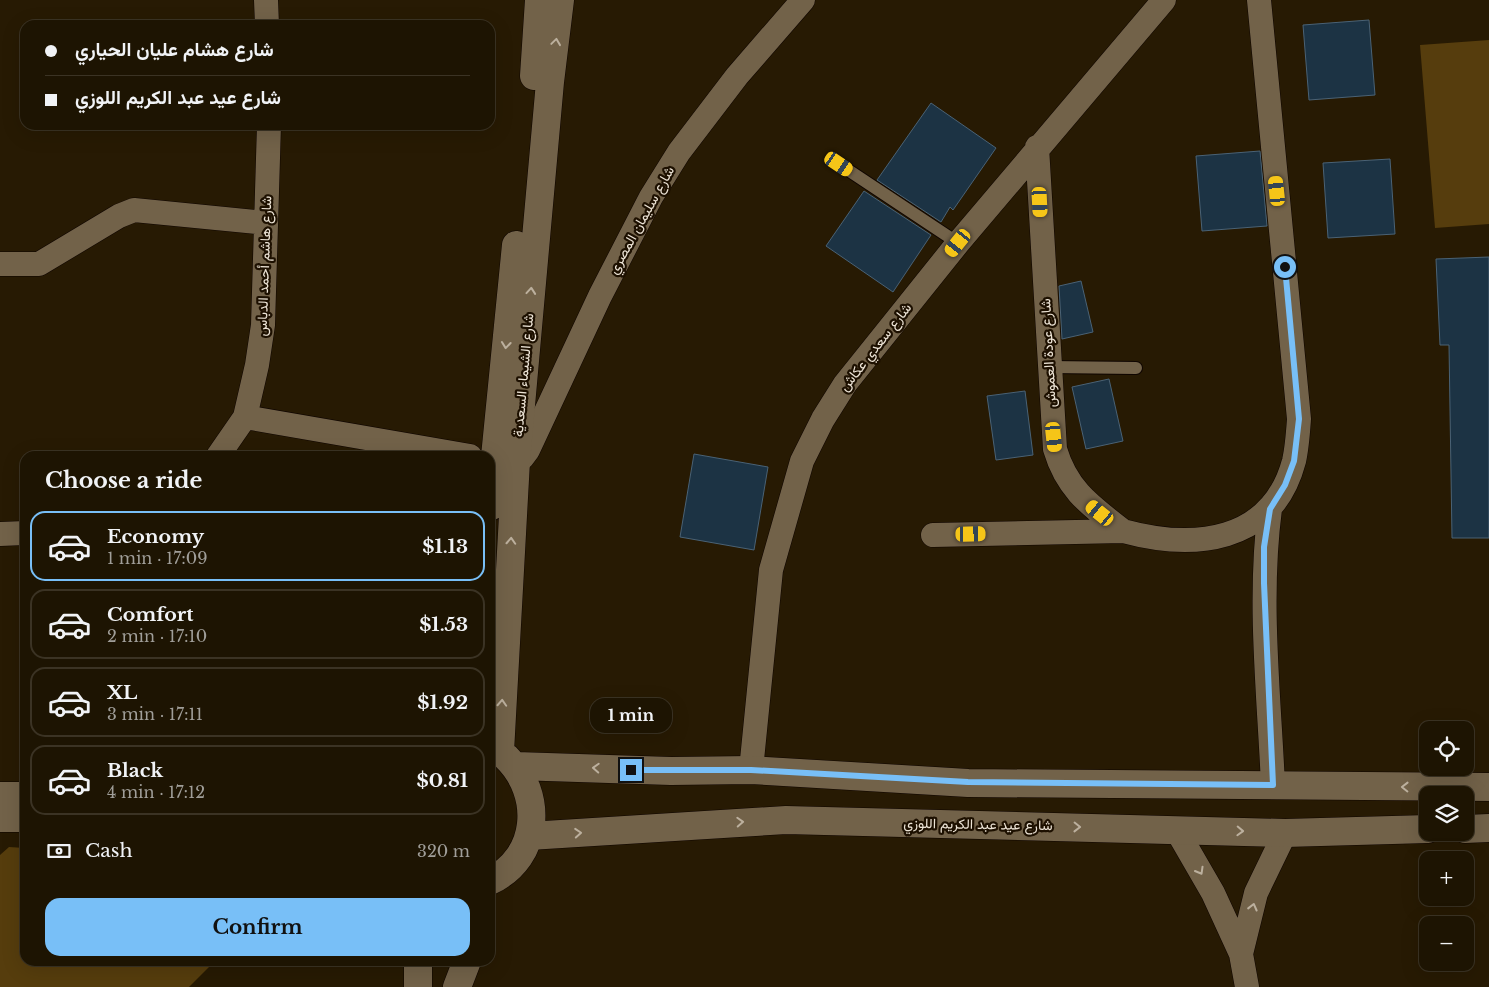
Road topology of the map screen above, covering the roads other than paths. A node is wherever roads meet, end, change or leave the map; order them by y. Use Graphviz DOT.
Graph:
graph roads {
  1 [pos="266,0"];
  2 [pos="539,0"];
  3 [pos="560,0"];
  4 [pos="803,0"];
  5 [pos="1164,0"];
  6 [pos="1259,0"];
  7 [pos="267,20"];
  8 [pos="269,130"];
  9 [pos="1036,147"];
  10 [pos="839,164"];
  11 [pos="266,223"];
  12 [pos="958,243"];
  13 [pos="0,264"];
  14 [pos="1049,367"];
  15 [pos="1136,368"];
  16 [pos="244,417"];
  17 [pos="221,451"];
  18 [pos="445,451"];
  19 [pos="493,451"];
  20 [pos="493,451"];
  21 [pos="495,459"];
  22 [pos="1270,509"];
  23 [pos="1123,531"];
  24 [pos="20,533"];
  25 [pos="0,534"];
  26 [pos="933,534"];
  27 [pos="495,548"];
  28 [pos="502,755"];
  29 [pos="751,770"];
  30 [pos="1273,785"];
  31 [pos="1489,787"];
  32 [pos="0,796"];
  33 [pos="20,796"];
  34 [pos="0,818"];
  35 [pos="20,818"];
  36 [pos="1489,828"];
  37 [pos="1176,829"];
  38 [pos="1474,829"];
  39 [pos="1419,830"];
  40 [pos="1285,833"];
  41 [pos="529,836"];
  42 [pos="495,884"];
  43 [pos="1241,954"];
  44 [pos="418,966"];
  45 [pos="465,966"];
  46 [pos="418,987"];
  47 [pos="457,987"];
  48 [pos="1247,987"];
  1 -- 7 [label="street"];
  2 -- 19 [label="street, شارع الشيماء السعدية, one-way"];
  20 -- 3 [label="street, شارع الشيماء السعدية, one-way"];
  4 -- 21 [label="street, شارع سليمان المصري"];
  5 -- 9 [label="street, شارع سعدي عكاش"];
  6 -- 22 [label="street"];
  8 -- 11 [label="street, شارع هاشم أحمد الدباس"];
  9 -- 12 [label="street, شارع سعدي عكاش"];
  9 -- 14 [label="street, شارع عودة العموش"];
  10 -- 12 [label="lane"];
  11 -- 13 [label="street"];
  11 -- 16 [label="street, شارع هاشم أحمد الدباس"];
  12 -- 29 [label="street, شارع سعدي عكاش"];
  14 -- 15 [label="lane"];
  14 -- 23 [label="street, شارع عودة العموش"];
  16 -- 17 [label="street, شارع هاشم أحمد الدباس"];
  16 -- 18 [label="street"];
  22 -- 23 [label="street"];
  22 -- 30 [label="street"];
  23 -- 26 [label="street"];
  24 -- 25 [label="street"];
  28 -- 27 [label="street, شارع الشيماء السعدية, one-way"];
  29 -- 28 [label="street, one-way"];
  28 -- 41 [label="street"];
  29 -- 30 [label="street"];
  31 -- 30 [label="street, one-way"];
  32 -- 33 [label="street"];
  34 -- 35 [label="street"];
  36 -- 38 [label="street"];
  37 -- 40 [label="street, شارع عيد عبد الكريم اللوزي, one-way"];
  41 -- 37 [label="street, شارع عيد عبد الكريم اللوزي, one-way"];
  37 -- 43 [label="street, one-way"];
  39 -- 40 [label="street, شارع عيد عبد الكريم اللوزي"];
  43 -- 40 [label="street, one-way"];
  41 -- 42 [label="street"];
  43 -- 48 [label="street"];
  44 -- 46 [label="street"];
  45 -- 47 [label="street"];
}
